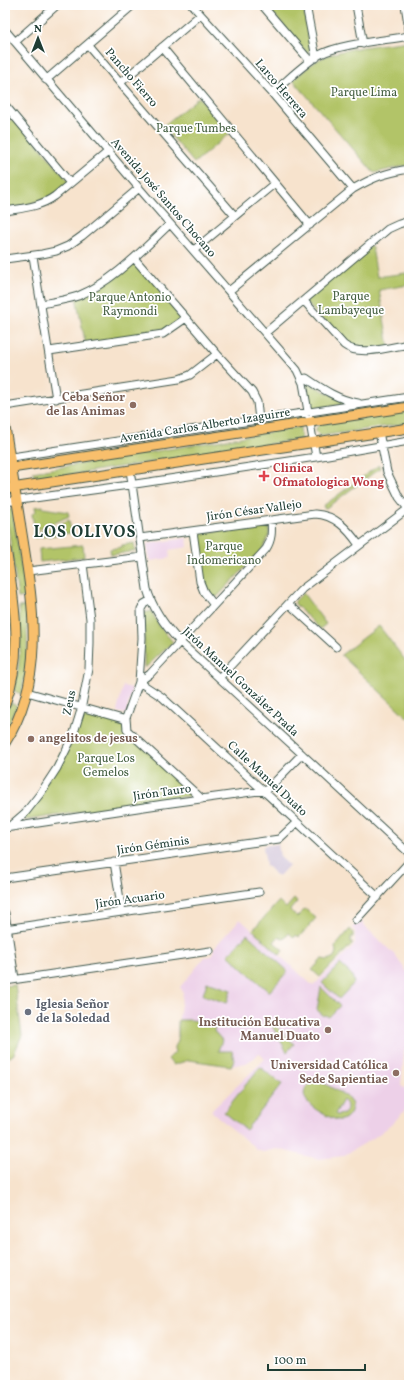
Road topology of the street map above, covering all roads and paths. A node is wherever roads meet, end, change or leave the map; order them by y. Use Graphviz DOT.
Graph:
graph roads {
  1 [pos="57,5"];
  2 [pos="192,5"];
  3 [pos="262,5"];
  4 [pos="306,5"];
  5 [pos="356,5"];
  6 [pos="405,5"];
  7 [pos="128,7"];
  8 [pos="200,15"];
  9 [pos="5,30"];
  10 [pos="409,30"];
  11 [pos="409,36"];
  12 [pos="15,42"];
  13 [pos="363,44"];
  14 [pos="88,45"];
  15 [pos="162,47"];
  16 [pos="313,59"];
  17 [pos="46,80"];
  18 [pos="120,83"];
  19 [pos="272,94"];
  20 [pos="5,105"];
  21 [pos="109,151"];
  22 [pos="409,170"];
  23 [pos="275,182"];
  24 [pos="70,183"];
  25 [pos="139,188"];
  26 [pos="353,189"];
  27 [pos="5,211"];
  28 [pos="235,216"];
  29 [pos="409,221"];
  30 [pos="170,224"];
  31 [pos="310,225"];
  32 [pos="194,250"];
  33 [pos="33,256"];
  34 [pos="134,258"];
  35 [pos="5,260"];
  36 [pos="229,291"];
  37 [pos="304,301"];
  38 [pos="41,304"];
  39 [pos="186,318"];
  40 [pos="265,333"];
  41 [pos="409,344"];
  42 [pos="49,351"];
  43 [pos="216,354"];
  44 [pos="303,382"];
  45 [pos="409,397"];
  46 [pos="56,398"];
  47 [pos="371,402"];
  48 [pos="5,406"];
  49 [pos="409,407"];
  50 [pos="308,412"];
  51 [pos="378,412"];
  52 [pos="259,420"];
  53 [pos="310,421"];
  54 [pos="5,427"];
  55 [pos="409,428"];
  56 [pos="379,432"];
  57 [pos="409,440"];
  58 [pos="314,442"];
  59 [pos="381,446"];
  60 [pos="316,456"];
  61 [pos="8,457"];
  62 [pos="8,469"];
  63 [pos="130,470"];
  64 [pos="132,484"];
  65 [pos="15,487"];
  66 [pos="5,489"];
  67 [pos="17,501"];
  68 [pos="5,502"];
  69 [pos="409,509"];
  70 [pos="271,520"];
  71 [pos="193,531"];
  72 [pos="140,538"];
  73 [pos="5,542"];
  74 [pos="359,545"];
  75 [pos="142,557"];
  76 [pos="83,564"];
  77 [pos="28,571"];
  78 [pos="151,600"];
  79 [pos="289,604"];
  80 [pos="214,605"];
  81 [pos="180,642"];
  82 [pos="336,647"];
  83 [pos="219,678"];
  84 [pos="138,682"];
  85 [pos="27,692"];
  86 [pos="5,704"];
  87 [pos="81,707"];
  88 [pos="126,718"];
  89 [pos="5,743"];
  90 [pos="302,754"];
  91 [pos="264,791"];
  92 [pos="202,799"];
  93 [pos="297,822"];
  94 [pos="8,827"];
  95 [pos="409,853"];
  96 [pos="114,862"];
  97 [pos="409,862"];
  98 [pos="5,878"];
  99 [pos="259,892"];
  100 [pos="378,897"];
  101 [pos="122,912"];
  102 [pos="5,913"];
  103 [pos="356,920"];
  104 [pos="6,929"];
  105 [pos="210,951"];
  106 [pos="15,979"];
  107 [pos="5,981"];
  1 -- 12 [label="street"];
  2 -- 8 [label="street, Larco Herrera"];
  3 -- 16 [label="street"];
  4 -- 16 [label="street"];
  5 -- 13 [label="street"];
  6 -- 10 [label="street"];
  7 -- 14 [label="street"];
  8 -- 15 [label="street"];
  8 -- 19 [label="street, Larco Herrera"];
  9 -- 12 [label="street, Avenida José Santos Chocano"];
  11 -- 13 [label="street"];
  12 -- 17 [label="street, Avenida José Santos Chocano"];
  13 -- 16 [label="street"];
  14 -- 17 [label="street"];
  14 -- 18 [label="street, Pancho Fierro"];
  15 -- 18 [label="street"];
  15 -- 23 [label="street"];
  16 -- 19 [label="street"];
  17 -- 21 [label="street, Avenida José Santos Chocano"];
  18 -- 28 [label="street, Pancho Fierro"];
  19 -- 26 [label="street, Larco Herrera"];
  20 -- 24 [label="street"];
  21 -- 24 [label="street"];
  21 -- 25 [label="street, Avenida José Santos Chocano"];
  22 -- 26 [label="street"];
  23 -- 28 [label="street"];
  23 -- 31 [label="street"];
  24 -- 27 [label="street"];
  25 -- 30 [label="street, Avenida José Santos Chocano"];
  25 -- 33 [label="street"];
  26 -- 31 [label="street"];
  28 -- 32 [label="street"];
  29 -- 37 [label="street"];
  30 -- 32 [label="street, Avenida José Santos Chocano"];
  30 -- 34 [label="street"];
  31 -- 36 [label="street"];
  32 -- 36 [label="street, Avenida José Santos Chocano"];
  33 -- 35 [label="street"];
  33 -- 38 [label="street"];
  34 -- 38 [label="street"];
  34 -- 39 [label="street"];
  36 -- 40 [label="street, Avenida José Santos Chocano"];
  37 -- 40 [label="street"];
  37 -- 41 [label="street"];
  38 -- 42 [label="street"];
  39 -- 42 [label="street"];
  39 -- 43 [label="street"];
  40 -- 44 [label="street, Avenida José Santos Chocano"];
  42 -- 46 [label="street"];
  43 -- 46 [label="street"];
  43 -- 52 [label="street"];
  44 -- 47 [label="street"];
  44 -- 50 [label="street, Avenida José Santos Chocano"];
  45 -- 47 [label="street, Avenida Carlos Alberto Izaguirre"];
  46 -- 48 [label="street"];
  47 -- 50 [label="street, Avenida Carlos Alberto Izaguirre"];
  47 -- 51 [label="main road"];
  49 -- 51 [label="main road, Avenida Carlos Alberto Izaguirre"];
  50 -- 52 [label="street, Avenida Carlos Alberto Izaguirre"];
  50 -- 53 [label="street, Avenida José Santos Chocano"];
  51 -- 53 [label="main road, Avenida Carlos Alberto Izaguirre"];
  52 -- 61 [label="street, Avenida Carlos Alberto Izaguirre"];
  53 -- 58 [label="street, Avenida José Santos Chocano"];
  53 -- 62 [label="main road, Avenida Carlos Alberto Izaguirre"];
  54 -- 61 [label="main road"];
  55 -- 56 [label="main road"];
  56 -- 58 [label="main road"];
  56 -- 59 [label="street"];
  57 -- 59 [label="street"];
  58 -- 60 [label="street, Avenida José Santos Chocano"];
  58 -- 63 [label="main road"];
  59 -- 60 [label="street"];
  59 -- 69 [label="street"];
  60 -- 64 [label="street"];
  61 -- 62 [label="main road"];
  62 -- 65 [label="main road"];
  63 -- 64 [label="street, Jirón Manuel González Prada"];
  63 -- 65 [label="main road"];
  64 -- 67 [label="street"];
  64 -- 72 [label="street, Jirón Manuel González Prada"];
  65 -- 66 [label="main road"];
  65 -- 67 [label="main road"];
  67 -- 68 [label="street"];
  67 -- 77 [label="main road"];
  69 -- 74 [label="street"];
  70 -- 71 [label="street, Jirón César Vallejo"];
  70 -- 74 [label="street, Jirón César Vallejo"];
  70 -- 80 [label="street"];
  71 -- 72 [label="street, Jirón César Vallejo"];
  71 -- 80 [label="street"];
  72 -- 75 [label="street, Jirón Manuel González Prada"];
  73 -- 86 [label="main road"];
  74 -- 79 [label="street"];
  75 -- 76 [label="street"];
  75 -- 78 [label="street, Jirón Manuel González Prada"];
  76 -- 77 [label="street"];
  76 -- 87 [label="street, Zeus"];
  77 -- 85 [label="main road"];
  78 -- 81 [label="street, Jirón Manuel González Prada"];
  78 -- 84 [label="street"];
  79 -- 82 [label="street"];
  79 -- 83 [label="street"];
  80 -- 81 [label="street"];
  81 -- 83 [label="street, Jirón Manuel González Prada"];
  81 -- 84 [label="street"];
  83 -- 90 [label="street, Jirón Manuel González Prada"];
  84 -- 88 [label="street"];
  84 -- 91 [label="street, Calle Manuel Duato"];
  85 -- 87 [label="street"];
  85 -- 89 [label="main road"];
  87 -- 88 [label="street"];
  87 -- 94 [label="street, Zeus"];
  88 -- 92 [label="street"];
  90 -- 91 [label="street"];
  90 -- 95 [label="street, Jirón Manuel González Prada"];
  91 -- 92 [label="street, Jirón Tauro"];
  91 -- 93 [label="street, Calle Manuel Duato"];
  92 -- 94 [label="street, Jirón Tauro"];
  93 -- 96 [label="street, Jirón Géminis"];
  93 -- 100 [label="street, Calle Manuel Duato"];
  96 -- 98 [label="street, Jirón Géminis"];
  96 -- 101 [label="street"];
  97 -- 100 [label="street"];
  99 -- 101 [label="street, Jirón Acuario"];
  100 -- 103 [label="street"];
  101 -- 104 [label="street, Jirón Acuario"];
  102 -- 104 [label="street"];
  104 -- 106 [label="street"];
  105 -- 106 [label="street"];
  106 -- 107 [label="street"];
}
